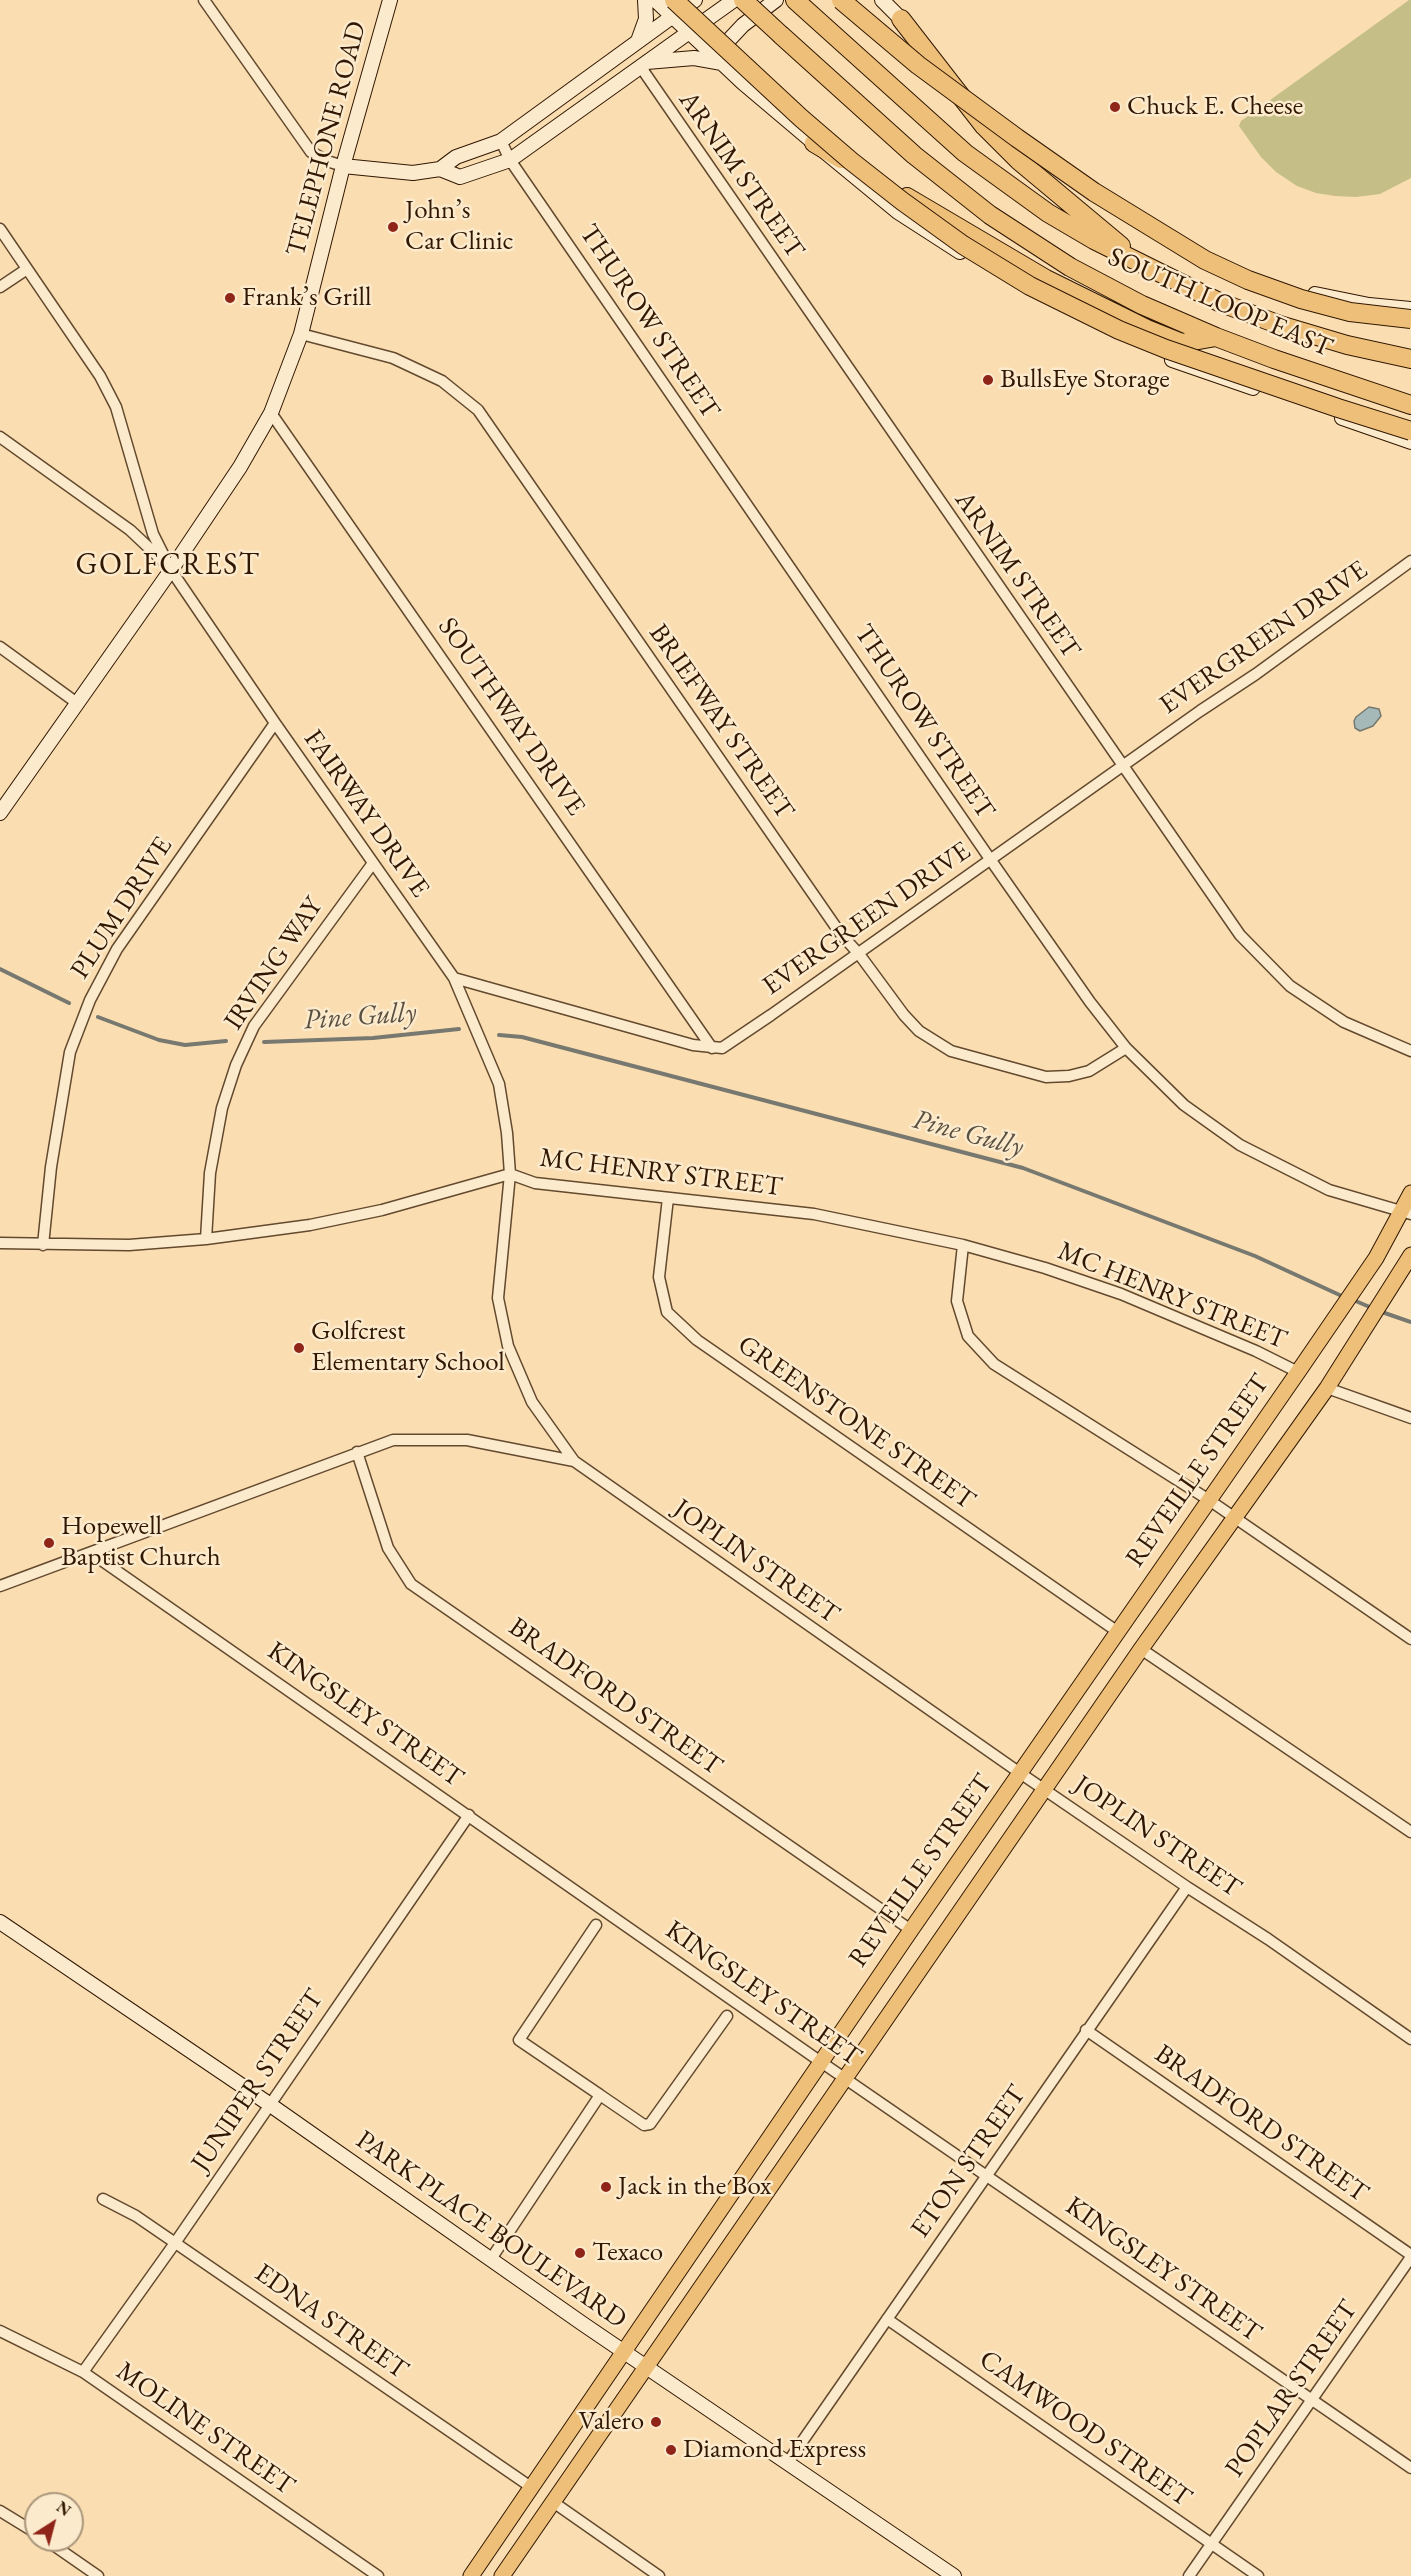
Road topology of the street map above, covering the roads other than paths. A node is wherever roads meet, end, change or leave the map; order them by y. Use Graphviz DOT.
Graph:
graph roads {
  1 [pos="204,0"];
  2 [pos="390,0"];
  3 [pos="645,0"];
  4 [pos="655,0"];
  5 [pos="695,0"];
  6 [pos="734,0"];
  7 [pos="743,0"];
  8 [pos="776,0"];
  9 [pos="795,0"];
  10 [pos="841,0"];
  11 [pos="882,0"];
  12 [pos="673,8"];
  13 [pos="901,19"];
  14 [pos="688,32"];
  15 [pos="638,42"];
  16 [pos="722,63"];
  17 [pos="643,64"];
  18 [pos="501,141"];
  19 [pos="814,143"];
  20 [pos="510,160"];
  21 [pos="343,166"];
  22 [pos="440,169"];
  23 [pos="0,229"];
  24 [pos="27,269"];
  25 [pos="1150,270"];
  26 [pos="0,287"];
  27 [pos="1411,309"];
  28 [pos="1411,319"];
  29 [pos="301,334"];
  30 [pos="1216,336"];
  31 [pos="1411,359"];
  32 [pos="1411,405"];
  33 [pos="271,413"];
  34 [pos="1411,431"];
  35 [pos="0,436"];
  36 [pos="1411,442"];
  37 [pos="1411,561"];
  38 [pos="171,570"];
  39 [pos="0,646"];
  40 [pos="77,703"];
  41 [pos="275,723"];
  42 [pos="1122,768"];
  43 [pos="0,813"];
  44 [pos="990,859"];
  45 [pos="373,863"];
  46 [pos="860,954"];
  47 [pos="454,978"];
  48 [pos="712,1048"];
  49 [pos="1126,1048"];
  50 [pos="1411,1051"];
  51 [pos="510,1174"];
  52 [pos="1411,1193"];
  53 [pos="668,1198"];
  54 [pos="1406,1214"];
  55 [pos="206,1239"];
  56 [pos="0,1243"];
  57 [pos="43,1245"];
  58 [pos="963,1245"];
  59 [pos="1411,1255"];
  60 [pos="1298,1372"];
  61 [pos="1327,1388"];
  62 [pos="1411,1418"];
  63 [pos="357,1452"];
  64 [pos="574,1461"];
  65 [pos="1209,1500"];
  66 [pos="1235,1518"];
  67 [pos="91,1553"];
  68 [pos="0,1586"];
  69 [pos="1118,1632"];
  70 [pos="1411,1639"];
  71 [pos="1142,1649"];
  72 [pos="1020,1773"];
  73 [pos="1044,1788"];
  74 [pos="469,1815"];
  75 [pos="1411,1832"];
  76 [pos="1187,1887"];
  77 [pos="0,1922"];
  78 [pos="596,1925"];
  79 [pos="911,1930"];
  80 [pos="727,2016"];
  81 [pos="1086,2030"];
  82 [pos="1411,2039"];
  83 [pos="821,2062"];
  84 [pos="846,2079"];
  85 [pos="600,2095"];
  86 [pos="269,2104"];
  87 [pos="987,2177"];
  88 [pos="103,2199"];
  89 [pos="175,2243"];
  90 [pos="1411,2256"];
  91 [pos="491,2259"];
  92 [pos="887,2319"];
  93 [pos="0,2331"];
  94 [pos="622,2351"];
  95 [pos="645,2367"];
  96 [pos="83,2372"];
  97 [pos="1311,2400"];
  98 [pos="788,2462"];
  99 [pos="1411,2468"];
  100 [pos="531,2487"];
  101 [pos="553,2502"];
  102 [pos="0,2511"];
  103 [pos="24,2526"];
  104 [pos="1211,2544"];
  105 [pos="63,2552"];
  106 [pos="98,2576"];
  107 [pos="378,2576"];
  108 [pos="471,2576"];
  109 [pos="502,2576"];
  110 [pos="659,2576"];
  111 [pos="954,2576"];
  112 [pos="1189,2576"];
  113 [pos="1258,2576"];
  1 -- 21 [label="street"];
  2 -- 21 [label="main road, TELEPHONE ROAD"];
  3 -- 15 [label="main road"];
  4 -- 12 [label="main road"];
  5 -- 12 [label="main road"];
  6 -- 14 [label="main road"];
  7 -- 30 [label="highway, SOUTH LOOP EAST, bridge"];
  8 -- 16 [label="main road"];
  9 -- 25 [label="highway, SOUTH LOOP EAST"];
  10 -- 28 [label="highway, bridge"];
  11 -- 13 [label="main road"];
  12 -- 14 [label="main road"];
  12 -- 15 [label="main road"];
  12 -- 34 [label="highway, bridge"];
  13 -- 25 [label="highway"];
  13 -- 27 [label="main road"];
  14 -- 16 [label="main road"];
  14 -- 17 [label="main road"];
  15 -- 18 [label="main road"];
  16 -- 17 [label="main road"];
  16 -- 19 [label="main road"];
  17 -- 20 [label="main road"];
  17 -- 42 [label="street, ARNIM STREET"];
  18 -- 20 [label="street, THUROW STREET"];
  18 -- 22 [label="main road"];
  19 -- 30 [label="highway"];
  19 -- 36 [label="main road"];
  20 -- 22 [label="main road"];
  20 -- 44 [label="street, THUROW STREET"];
  21 -- 22 [label="main road"];
  21 -- 29 [label="main road, TELEPHONE ROAD"];
  23 -- 24 [label="street, FAIRWAY DRIVE"];
  24 -- 26 [label="street"];
  24 -- 38 [label="street, FAIRWAY DRIVE"];
  25 -- 31 [label="highway, SOUTH LOOP EAST"];
  29 -- 33 [label="main road, TELEPHONE ROAD"];
  29 -- 46 [label="street, BRIEFWAY STREET"];
  30 -- 32 [label="highway, SOUTH LOOP EAST"];
  33 -- 38 [label="main road, TELEPHONE ROAD"];
  33 -- 48 [label="street, SOUTHWAY DRIVE"];
  35 -- 38 [label="street"];
  37 -- 42 [label="street, EVERGREEN DRIVE"];
  38 -- 40 [label="main road, TELEPHONE ROAD"];
  38 -- 41 [label="street, FAIRWAY DRIVE"];
  39 -- 40 [label="street"];
  40 -- 43 [label="main road, TELEPHONE ROAD"];
  41 -- 45 [label="street, FAIRWAY DRIVE"];
  41 -- 57 [label="street, PLUM DRIVE"];
  42 -- 44 [label="street, EVERGREEN DRIVE"];
  42 -- 50 [label="street, ARNIM STREET"];
  44 -- 46 [label="street, EVERGREEN DRIVE"];
  44 -- 49 [label="street, THUROW STREET"];
  45 -- 47 [label="street, FAIRWAY DRIVE"];
  45 -- 55 [label="street, IRVING WAY"];
  46 -- 48 [label="street, EVERGREEN DRIVE"];
  46 -- 49 [label="street, BRIEFWAY STREET"];
  47 -- 48 [label="street"];
  47 -- 51 [label="street, FAIRWAY DRIVE"];
  49 -- 54 [label="street, THUROW STREET"];
  51 -- 53 [label="street, MC HENRY STREET"];
  51 -- 55 [label="street, MC HENRY STREET"];
  51 -- 64 [label="street, FAIRWAY DRIVE"];
  52 -- 54 [label="main road, REVEILLE STREET"];
  53 -- 58 [label="street, MC HENRY STREET"];
  53 -- 69 [label="street, GREENSTONE STREET"];
  54 -- 60 [label="main road, REVEILLE STREET"];
  55 -- 57 [label="street, MC HENRY STREET"];
  56 -- 57 [label="street, MC HENRY STREET"];
  58 -- 60 [label="street, MC HENRY STREET"];
  58 -- 65 [label="street"];
  59 -- 61 [label="main road, REVEILLE STREET"];
  60 -- 65 [label="main road, REVEILLE STREET"];
  61 -- 62 [label="street"];
  61 -- 66 [label="main road, REVEILLE STREET"];
  63 -- 64 [label="street, JOPLIN STREET"];
  63 -- 67 [label="street, JOPLIN STREET"];
  63 -- 79 [label="street, BRADFORD STREET"];
  64 -- 72 [label="street, JOPLIN STREET"];
  65 -- 66 [label="street"];
  65 -- 69 [label="main road, REVEILLE STREET"];
  66 -- 70 [label="street"];
  66 -- 71 [label="main road, REVEILLE STREET"];
  67 -- 68 [label="street, JOPLIN STREET"];
  67 -- 74 [label="street, KINGSLEY STREET"];
  69 -- 72 [label="main road, REVEILLE STREET"];
  71 -- 73 [label="main road, REVEILLE STREET"];
  71 -- 75 [label="street"];
  72 -- 73 [label="street, JOPLIN STREET"];
  72 -- 79 [label="main road, REVEILLE STREET"];
  73 -- 76 [label="street, JOPLIN STREET"];
  73 -- 84 [label="main road, REVEILLE STREET"];
  74 -- 83 [label="street, KINGSLEY STREET"];
  74 -- 86 [label="street, JUNIPER STREET"];
  76 -- 81 [label="street, ETON STREET"];
  76 -- 82 [label="street, JOPLIN STREET"];
  77 -- 86 [label="main road, PARK PLACE BOULEVARD"];
  78 -- 85 [label="street"];
  79 -- 83 [label="main road, REVEILLE STREET"];
  80 -- 85 [label="street"];
  81 -- 87 [label="street, ETON STREET"];
  81 -- 90 [label="street, BRADFORD STREET"];
  83 -- 84 [label="street, KINGSLEY STREET"];
  83 -- 94 [label="main road, REVEILLE STREET"];
  84 -- 87 [label="street, KINGSLEY STREET"];
  84 -- 95 [label="main road, REVEILLE STREET"];
  85 -- 91 [label="street"];
  86 -- 89 [label="street, JUNIPER STREET"];
  86 -- 91 [label="main road, PARK PLACE BOULEVARD"];
  87 -- 92 [label="street, ETON STREET"];
  87 -- 97 [label="street, KINGSLEY STREET"];
  88 -- 89 [label="street, EDNA STREET"];
  89 -- 96 [label="street, JUNIPER STREET"];
  89 -- 100 [label="street, EDNA STREET"];
  90 -- 97 [label="street, POPLAR STREET"];
  91 -- 94 [label="main road, PARK PLACE BOULEVARD"];
  92 -- 98 [label="street, ETON STREET"];
  92 -- 104 [label="street, CAMWOOD STREET"];
  93 -- 96 [label="street, MOLINE STREET"];
  94 -- 95 [label="main road, PARK PLACE BOULEVARD"];
  94 -- 100 [label="main road, REVEILLE STREET"];
  95 -- 98 [label="main road, PARK PLACE BOULEVARD"];
  95 -- 101 [label="main road, REVEILLE STREET"];
  96 -- 107 [label="street, MOLINE STREET"];
  97 -- 99 [label="street, KINGSLEY STREET"];
  97 -- 104 [label="street, POPLAR STREET"];
  98 -- 111 [label="main road, PARK PLACE BOULEVARD"];
  100 -- 108 [label="main road, REVEILLE STREET"];
  101 -- 109 [label="main road, REVEILLE STREET"];
  101 -- 110 [label="street"];
  102 -- 103 [label="street"];
  104 -- 112 [label="street, POPLAR STREET"];
  104 -- 113 [label="street, CAMWOOD STREET"];
  105 -- 106 [label="street"];
}
